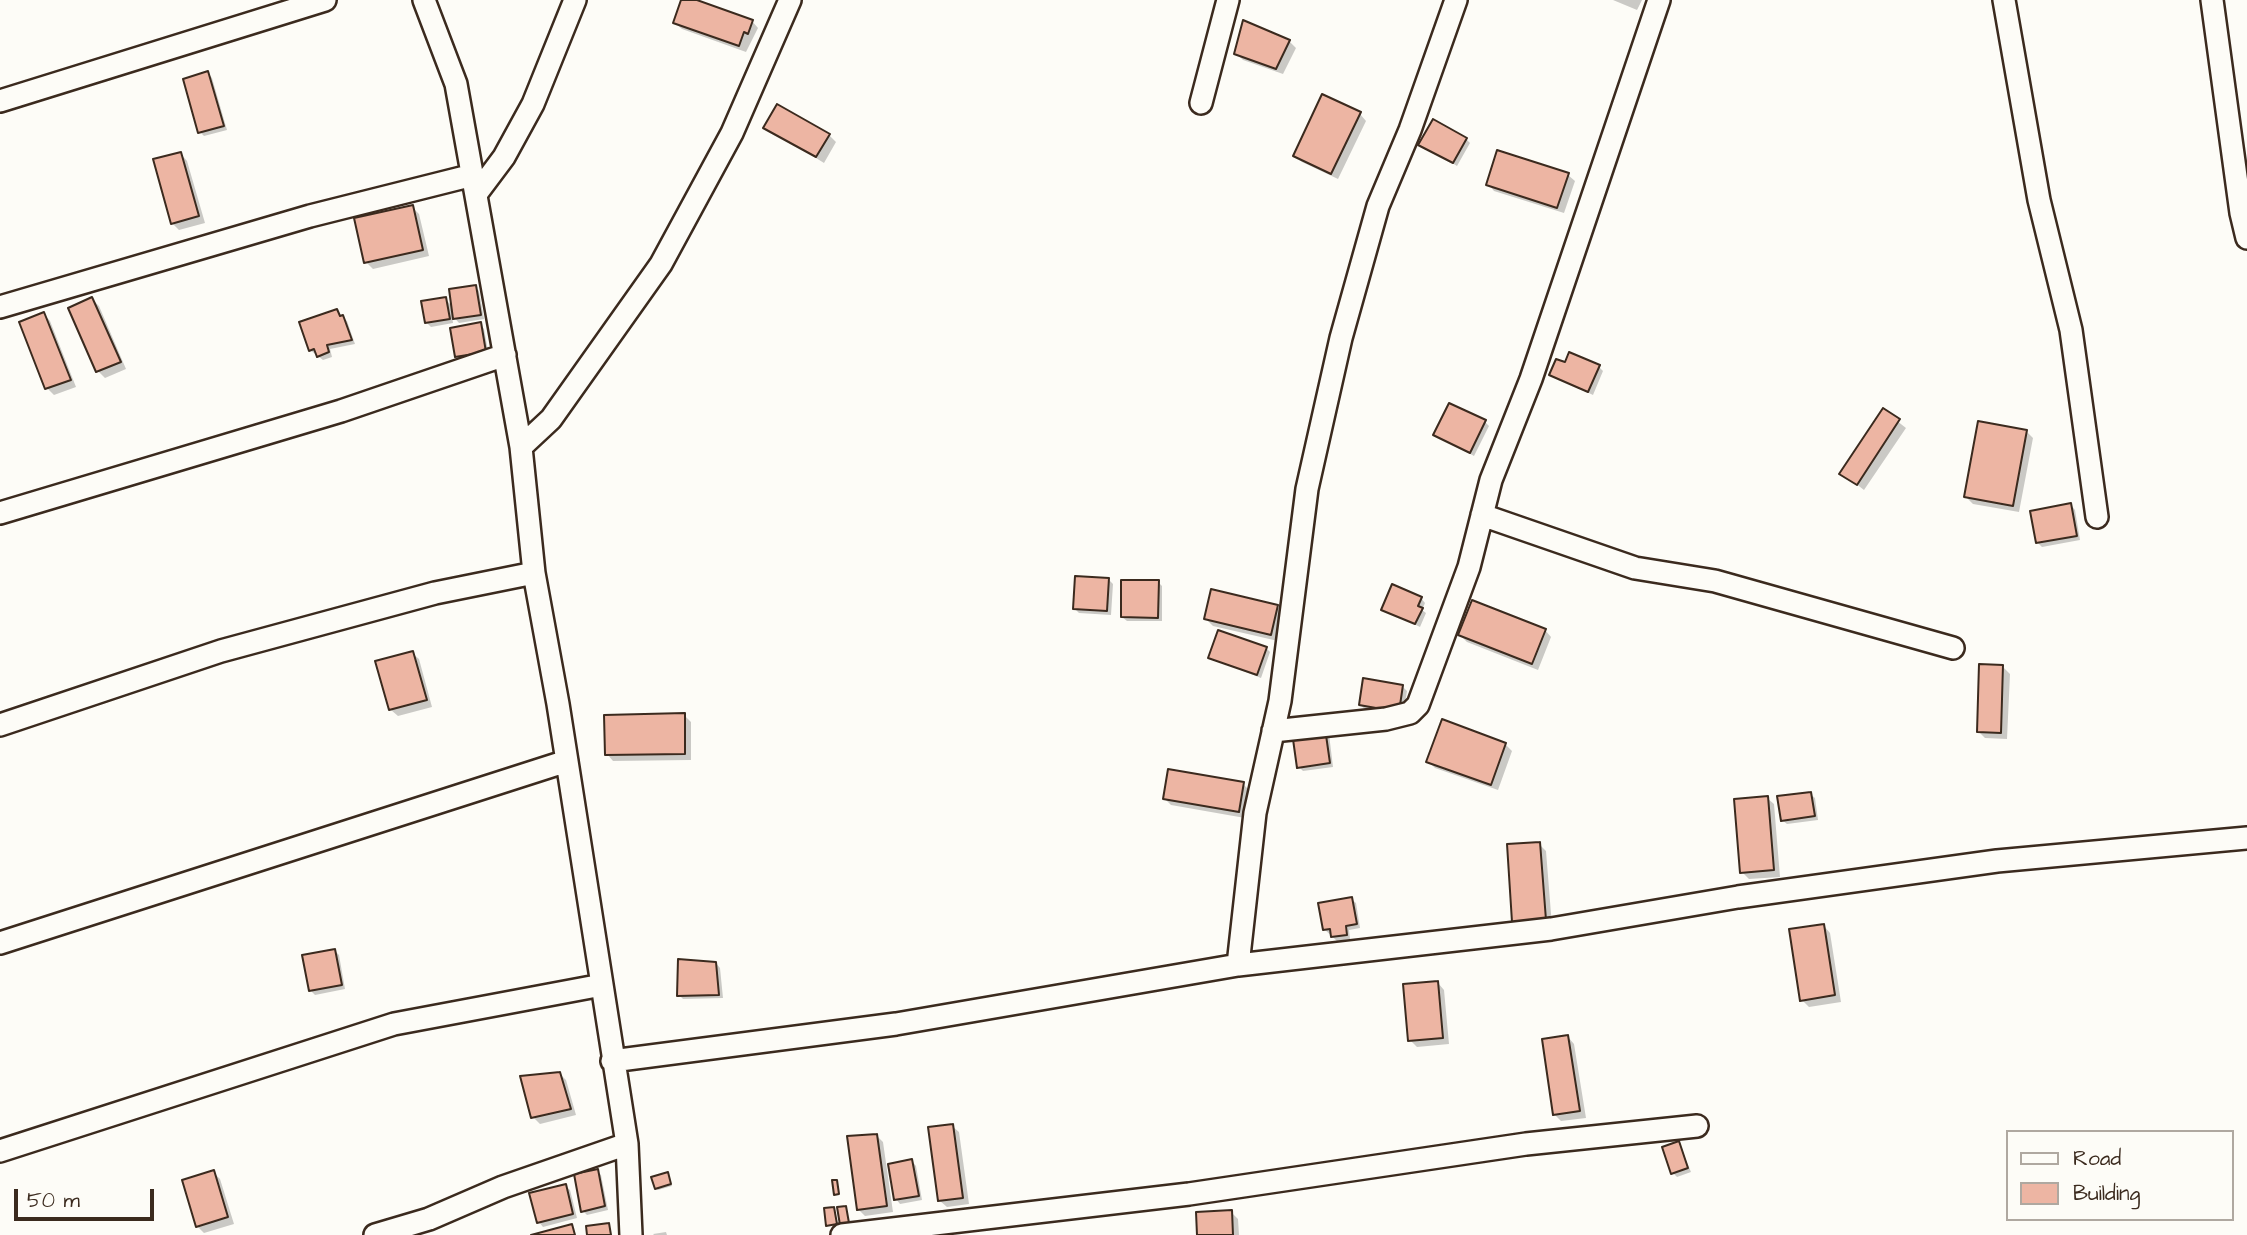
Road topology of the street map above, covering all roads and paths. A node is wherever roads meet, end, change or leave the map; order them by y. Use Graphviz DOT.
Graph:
graph roads {
  1 [pos="325,0"];
  2 [pos="424,0"];
  3 [pos="575,0"];
  4 [pos="790,0"];
  5 [pos="1228,0"];
  6 [pos="1456,0"];
  7 [pos="1660,0"];
  8 [pos="2004,0"];
  9 [pos="2212,0"];
  10 [pos="0,101"];
  11 [pos="1201,103"];
  12 [pos="475,184"];
  13 [pos="2247,238"];
  14 [pos="0,307"];
  15 [pos="505,355"];
  16 [pos="521,447"];
  17 [pos="0,513"];
  18 [pos="1482,515"];
  19 [pos="2097,517"];
  20 [pos="534,573"];
  21 [pos="1953,648"];
  22 [pos="0,725"];
  23 [pos="1273,731"];
  24 [pos="567,761"];
  25 [pos="2247,838"];
  26 [pos="0,943"];
  27 [pos="1238,965"];
  28 [pos="602,985"];
  29 [pos="612,1061"];
  30 [pos="1697,1126"];
  31 [pos="627,1144"];
  32 [pos="0,1151"];
  33 [pos="375,1235"];
  34 [pos="631,1235"];
  35 [pos="842,1235"];
  1 -- 10 [label="street"];
  2 -- 12 [label="street"];
  3 -- 12 [label="street"];
  4 -- 16 [label="street"];
  5 -- 11 [label="street"];
  6 -- 23 [label="street"];
  7 -- 18 [label="street"];
  8 -- 19 [label="street"];
  9 -- 13 [label="street"];
  12 -- 14 [label="street"];
  12 -- 15 [label="street"];
  15 -- 16 [label="street"];
  15 -- 17 [label="street"];
  16 -- 20 [label="street"];
  18 -- 21 [label="street"];
  18 -- 23 [label="street"];
  20 -- 22 [label="street"];
  20 -- 24 [label="street"];
  23 -- 27 [label="street"];
  24 -- 26 [label="street"];
  24 -- 28 [label="street"];
  25 -- 27 [label="street"];
  27 -- 29 [label="street"];
  28 -- 29 [label="street"];
  28 -- 32 [label="street"];
  29 -- 31 [label="street"];
  30 -- 35 [label="street"];
  31 -- 33 [label="street"];
  31 -- 34 [label="street"];
}
